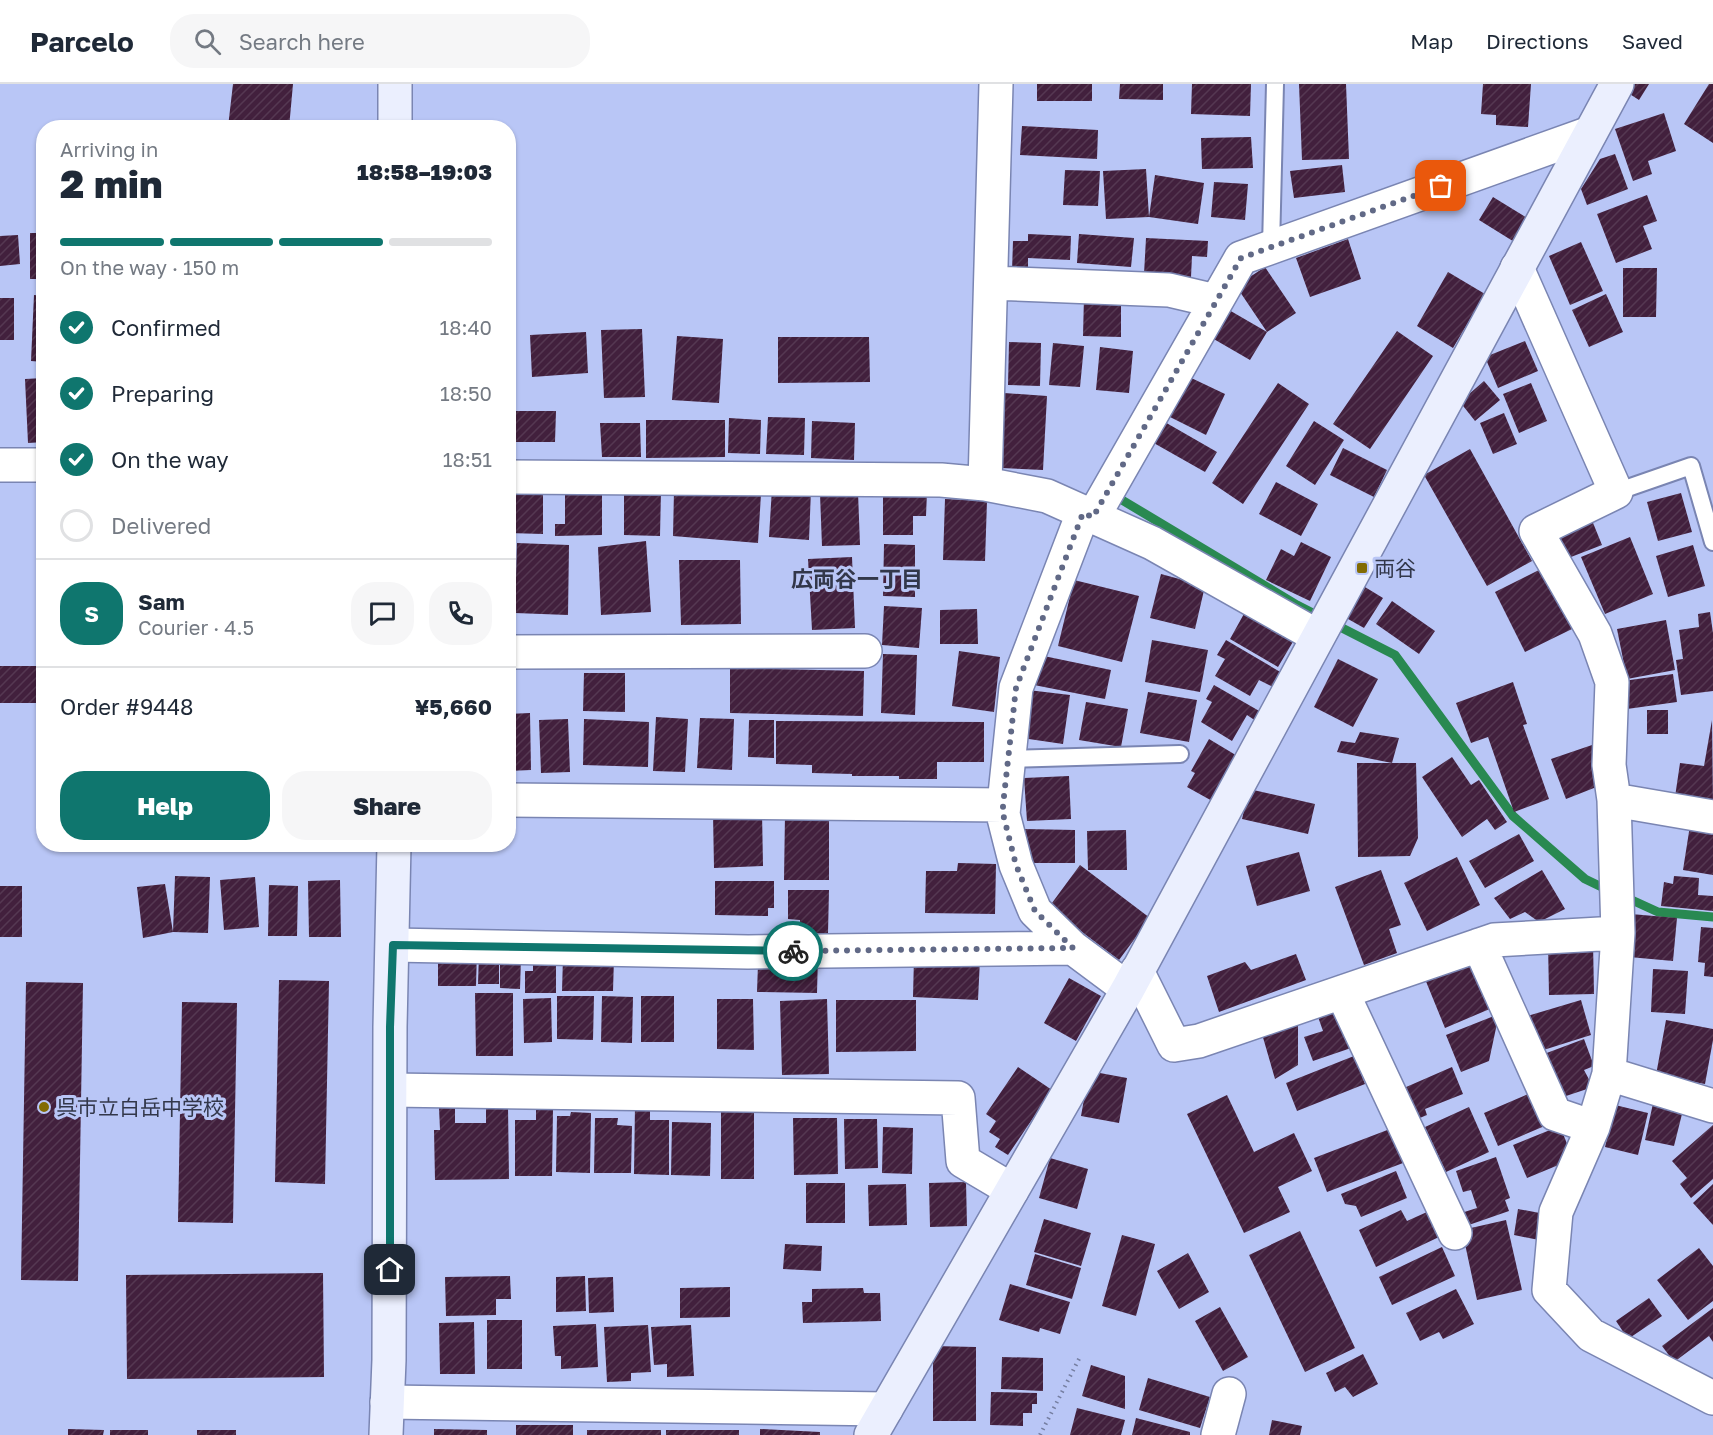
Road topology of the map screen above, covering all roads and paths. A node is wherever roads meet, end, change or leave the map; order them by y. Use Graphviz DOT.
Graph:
graph roads {
  1 [pos="395,84"];
  2 [pos="996,84"];
  3 [pos="1275,84"];
  4 [pos="1617,84"];
  5 [pos="395,120"];
  6 [pos="1590,133"];
  7 [pos="1271,247"];
  8 [pos="1517,268"];
  9 [pos="990,283"];
  10 [pos="1216,301"];
  11 [pos="0,465"];
  12 [pos="36,465"];
  13 [pos="516,477"];
  14 [pos="985,484"];
  15 [pos="1616,492"];
  16 [pos="1088,515"];
  17 [pos="1713,542"];
  18 [pos="1317,636"];
  19 [pos="865,651"];
  20 [pos="516,652"];
  21 [pos="1180,754"];
  22 [pos="1008,759"];
  23 [pos="516,800"];
  24 [pos="1614,800"];
  25 [pos="1003,805"];
  26 [pos="1713,817"];
  27 [pos="394,852"];
  28 [pos="1617,933"];
  29 [pos="393,945"];
  30 [pos="1479,945"];
  31 [pos="1073,948"];
  32 [pos="1132,980"];
  33 [pos="1342,992"];
  34 [pos="1609,1074"];
  35 [pos="391,1090"];
  36 [pos="1713,1106"];
  37 [pos="1593,1127"];
  38 [pos="1012,1190"];
  39 [pos="1455,1233"];
  40 [pos="1081,1355"];
  41 [pos="1229,1394"];
  42 [pos="1713,1398"];
  43 [pos="387,1402"];
  44 [pos="879,1422"];
  45 [pos="386,1435"];
  46 [pos="1040,1435"];
  47 [pos="1218,1435"];
  1 -- 5 [label="street"];
  2 -- 9 [label="street"];
  3 -- 7 [label="lane"];
  4 -- 6 [label="street"];
  6 -- 7 [label="street"];
  6 -- 8 [label="street"];
  7 -- 10 [label="street"];
  8 -- 15 [label="street"];
  8 -- 18 [label="street"];
  9 -- 10 [label="street"];
  9 -- 14 [label="street"];
  10 -- 16 [label="street"];
  11 -- 12 [label="street"];
  13 -- 14 [label="street"];
  14 -- 16 [label="street"];
  15 -- 17 [label="lane"];
  15 -- 24 [label="street"];
  16 -- 18 [label="street"];
  16 -- 22 [label="street"];
  18 -- 32 [label="street"];
  19 -- 20 [label="street"];
  21 -- 22 [label="lane"];
  22 -- 25 [label="street"];
  23 -- 25 [label="street"];
  24 -- 26 [label="street"];
  24 -- 28 [label="street"];
  25 -- 31 [label="street"];
  27 -- 29 [label="street"];
  28 -- 30 [label="street"];
  28 -- 34 [label="street"];
  29 -- 31 [label="street"];
  29 -- 35 [label="street"];
  30 -- 33 [label="street"];
  30 -- 37 [label="street"];
  31 -- 32 [label="street"];
  32 -- 33 [label="street"];
  32 -- 38 [label="street"];
  33 -- 39 [label="street"];
  34 -- 36 [label="street"];
  34 -- 37 [label="street"];
  35 -- 38 [label="street"];
  35 -- 43 [label="street"];
  37 -- 42 [label="street"];
  38 -- 44 [label="street"];
  40 -- 46 [label="path"];
  41 -- 47 [label="street"];
  43 -- 44 [label="street"];
  43 -- 45 [label="street"];
}
